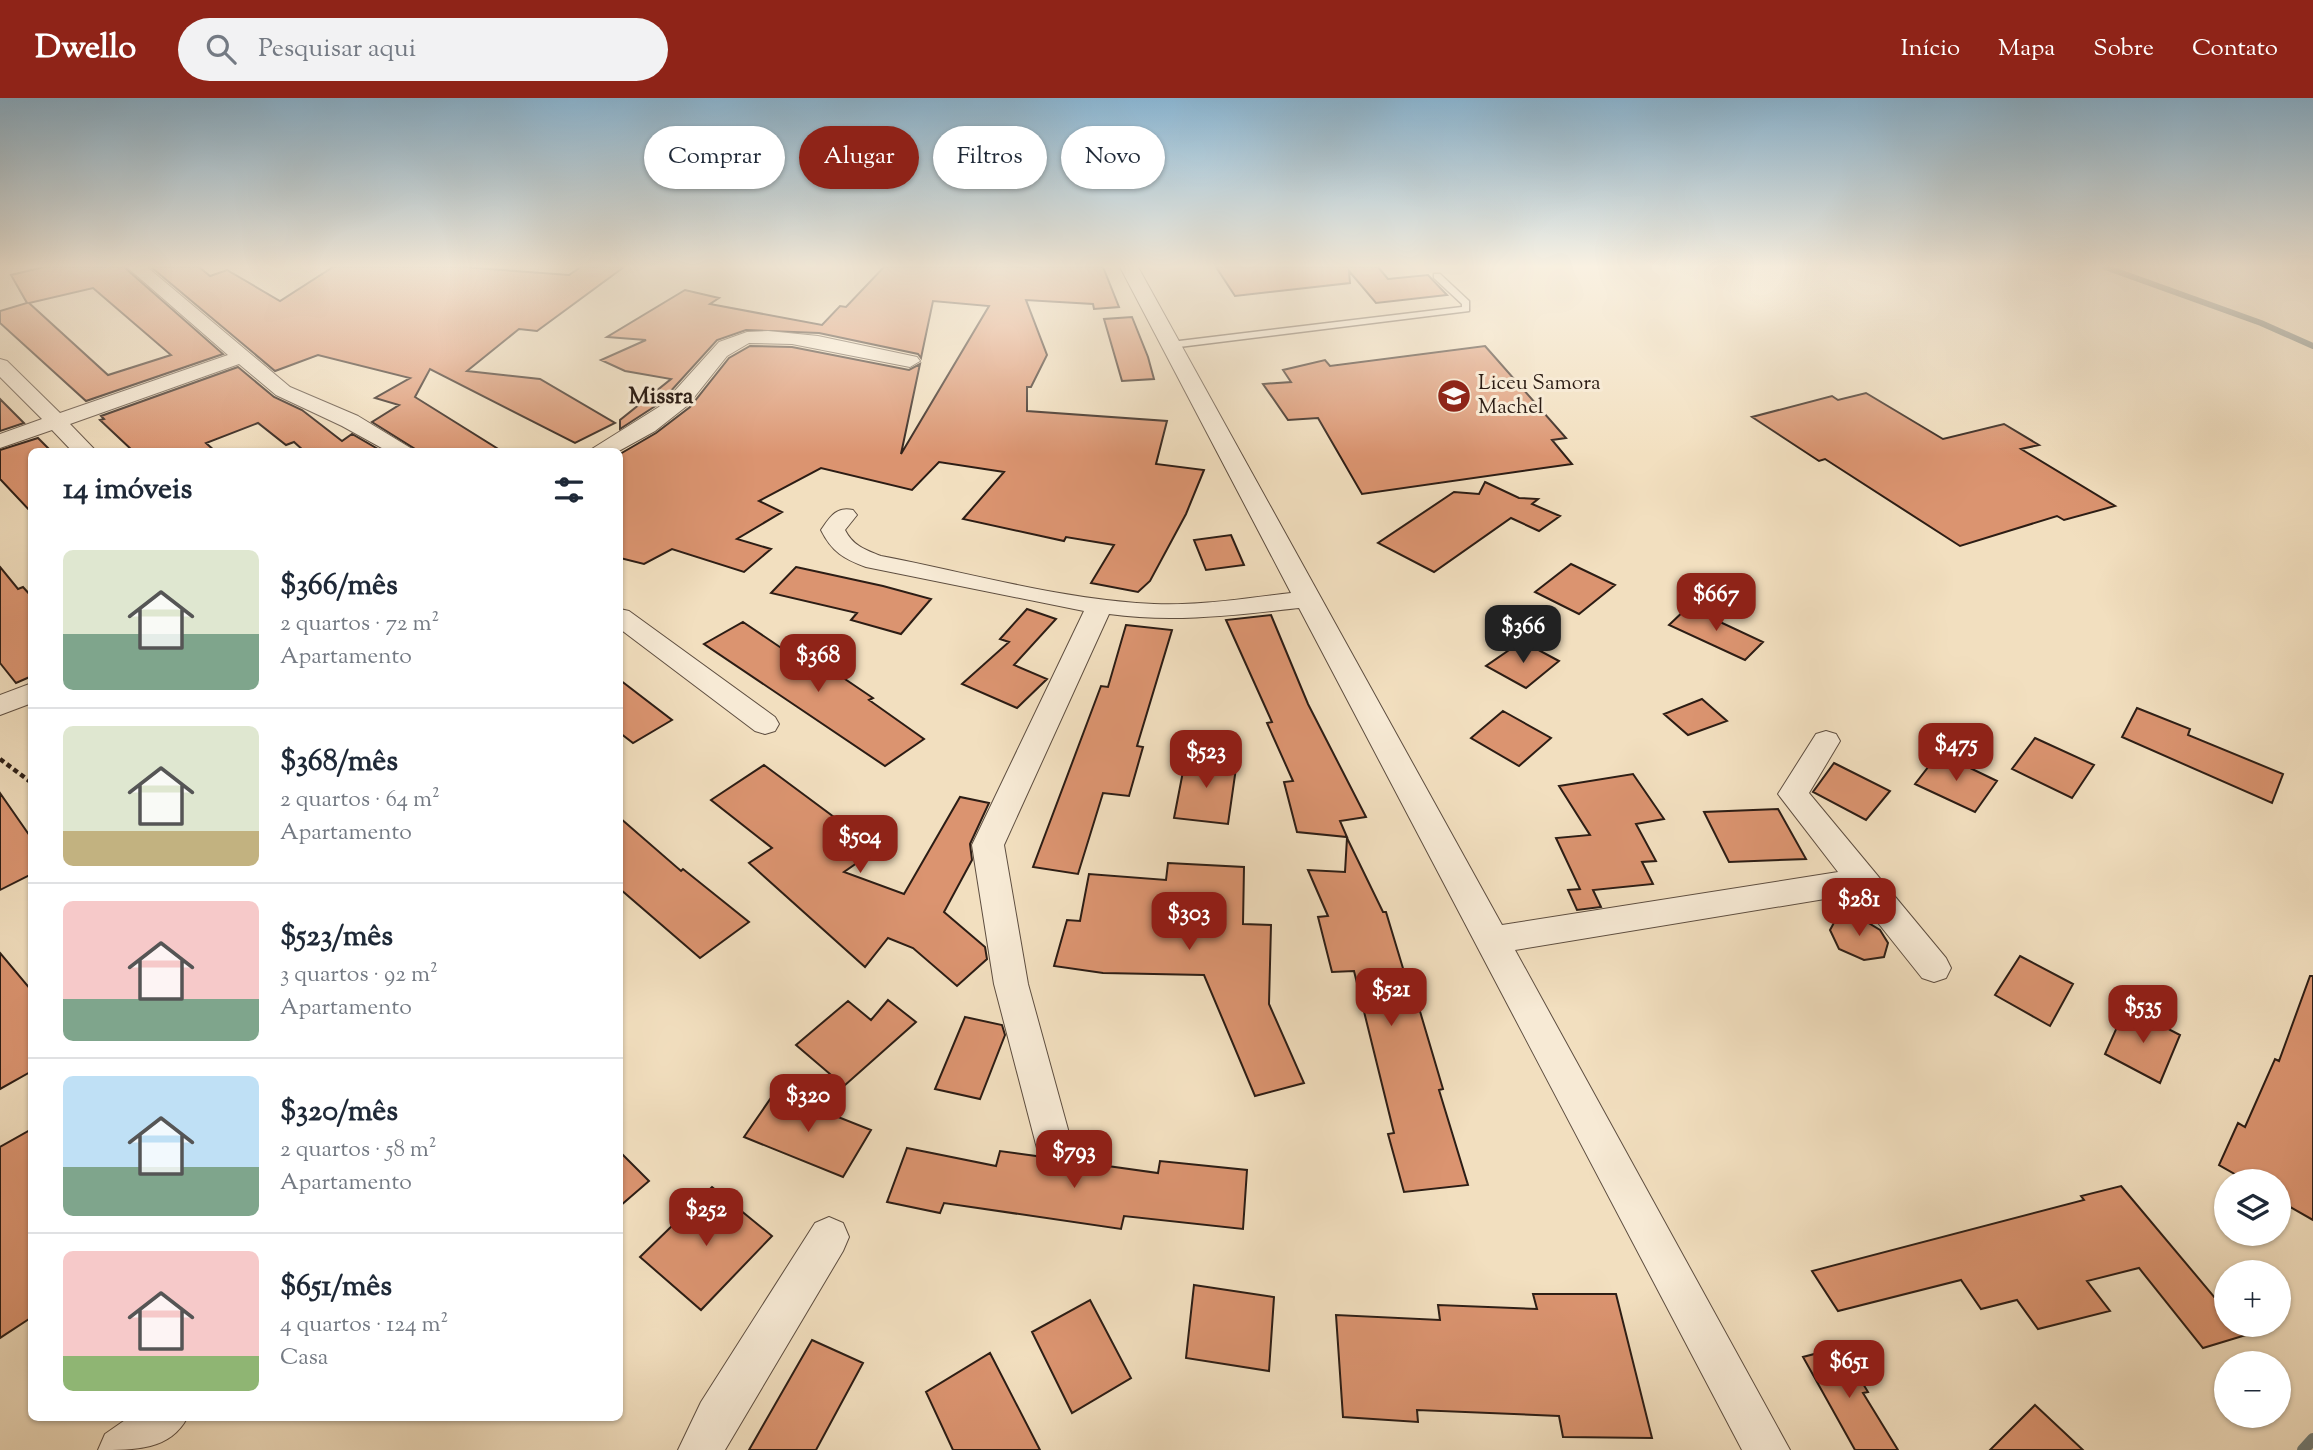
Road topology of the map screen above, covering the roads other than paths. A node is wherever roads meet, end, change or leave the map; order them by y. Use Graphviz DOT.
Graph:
graph roads {
  1 [pos="213,330"];
  2 [pos="1163,330"];
  3 [pos="1293,330"];
  4 [pos="1171,345"];
  5 [pos="244,356"];
  6 [pos="910,361"];
  7 [pos="0,365"];
  8 [pos="53,421"];
  9 [pos="0,441"];
  10 [pos="82,448"];
  11 [pos="399,448"];
  12 [pos="606,448"];
  13 [pos="845,515"];
  14 [pos="1306,599"];
  15 [pos="1100,605"];
  16 [pos="623,619"];
  17 [pos="28,694"];
  18 [pos="0,706"];
  19 [pos="765,724"];
  20 [pos="1826,741"];
  21 [pos="1863,880"];
  22 [pos="1493,940"];
  23 [pos="1934,968"];
  24 [pos="1053,1144"];
  25 [pos="829,1237"];
  26 [pos="160,1421"];
  27 [pos="121,1450"];
  28 [pos="701,1450"];
  29 [pos="1767,1450"];
  1 -- 5 [label="street"];
  2 -- 4 [label="street"];
  3 -- 4 [label="lane"];
  4 -- 14 [label="street"];
  5 -- 8 [label="street"];
  5 -- 11 [label="street"];
  6 -- 12 [label="street"];
  7 -- 8 [label="street"];
  8 -- 9 [label="street"];
  8 -- 10 [label="street"];
  13 -- 15 [label="street"];
  14 -- 15 [label="street"];
  14 -- 22 [label="street"];
  15 -- 24 [label="street"];
  16 -- 19 [label="street"];
  17 -- 18 [label="street"];
  20 -- 21 [label="street"];
  21 -- 22 [label="street"];
  21 -- 23 [label="street"];
  22 -- 29 [label="street"];
  25 -- 28 [label="street"];
  26 -- 27 [label="street"];
}
